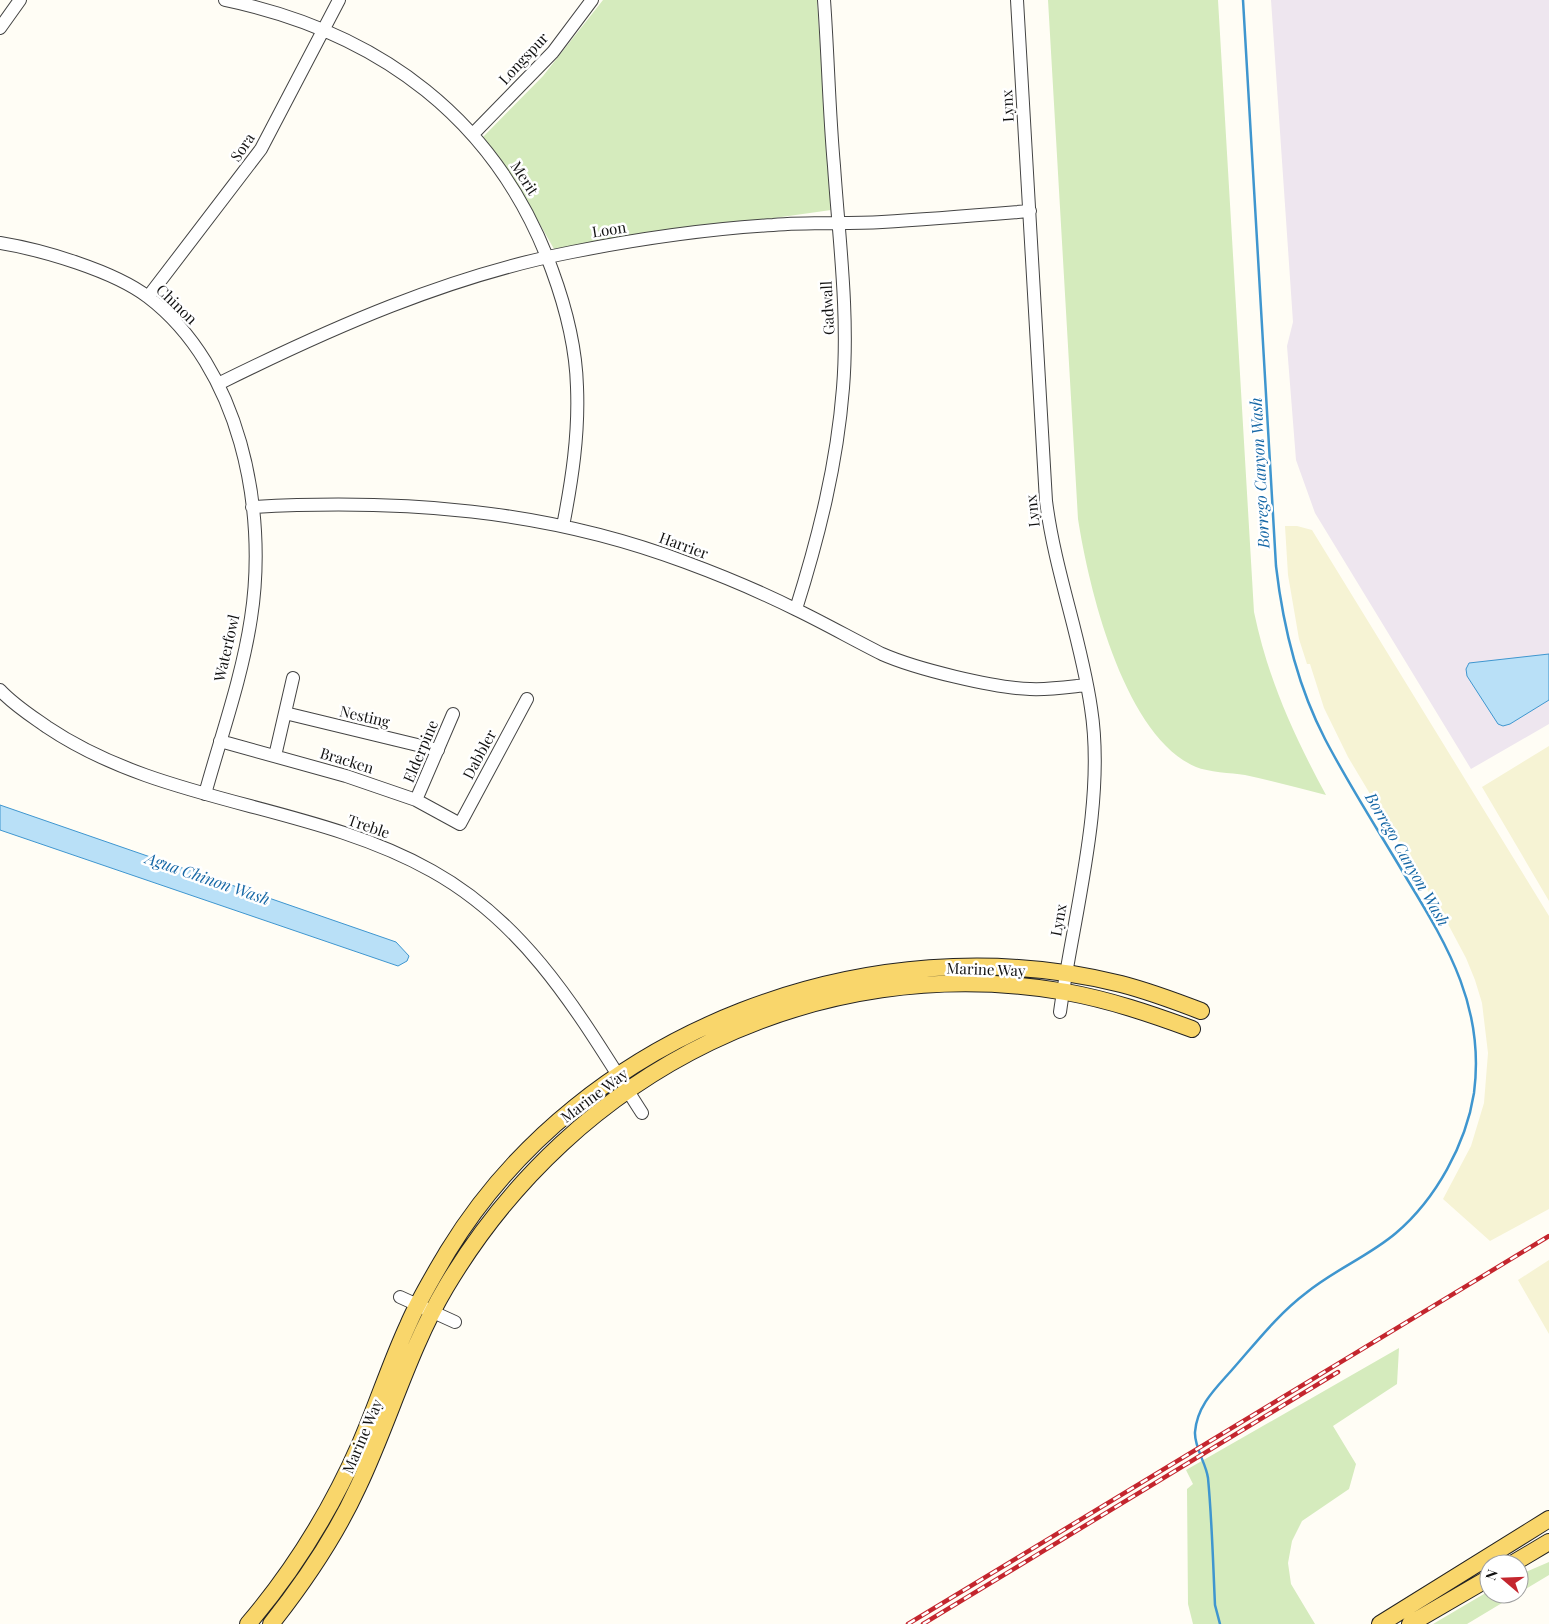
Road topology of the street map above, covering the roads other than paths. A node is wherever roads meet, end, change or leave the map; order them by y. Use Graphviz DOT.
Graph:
graph roads {
  1 [pos="20,0"];
  2 [pos="225,0"];
  3 [pos="339,0"];
  4 [pos="592,0"];
  5 [pos="824,0"];
  6 [pos="1017,0"];
  7 [pos="0,28"];
  8 [pos="323,30"];
  9 [pos="473,134"];
  10 [pos="1030,211"];
  11 [pos="838,223"];
  12 [pos="0,243"];
  13 [pos="548,258"];
  14 [pos="148,297"];
  15 [pos="218,384"];
  16 [pos="252,506"];
  17 [pos="563,526"];
  18 [pos="796,609"];
  19 [pos="293,678"];
  20 [pos="1087,685"];
  21 [pos="0,690"];
  22 [pos="527,699"];
  23 [pos="285,713"];
  24 [pos="453,714"];
  25 [pos="220,740"];
  26 [pos="438,750"];
  27 [pos="275,756"];
  28 [pos="205,794"];
  29 [pos="416,800"];
  30 [pos="460,824"];
  31 [pos="1066,974"];
  32 [pos="1063,992"];
  33 [pos="1201,1011"];
  34 [pos="1060,1012"];
  35 [pos="1192,1029"];
  36 [pos="618,1075"];
  37 [pos="627,1090"];
  38 [pos="642,1113"];
  39 [pos="400,1297"];
  40 [pos="417,1305"];
  41 [pos="433,1312"];
  42 [pos="456,1322"];
  43 [pos="1549,1519"];
  44 [pos="1549,1542"];
  45 [pos="1529,1554"];
  46 [pos="1479,1584"];
  47 [pos="248,1624"];
  48 [pos="271,1624"];
  49 [pos="1380,1624"];
  50 [pos="1410,1624"];
  1 -- 7 [label="street"];
  2 -- 8 [label="street, Merit"];
  3 -- 8 [label="street, Sora"];
  4 -- 9 [label="street, Longspur"];
  5 -- 11 [label="street, Gadwall"];
  6 -- 10 [label="street, Lynx"];
  8 -- 9 [label="street, Merit"];
  8 -- 14 [label="street, Sora"];
  9 -- 13 [label="street, Merit"];
  10 -- 11 [label="street, Loon"];
  10 -- 20 [label="street, Lynx"];
  11 -- 13 [label="street, Loon"];
  11 -- 18 [label="street, Gadwall"];
  12 -- 14 [label="street, Chinon"];
  13 -- 15 [label="street, Loon"];
  13 -- 17 [label="street, Merit"];
  14 -- 15 [label="street, Chinon"];
  15 -- 16 [label="street, Chinon"];
  16 -- 17 [label="street, Harrier"];
  16 -- 25 [label="street, Waterfowl"];
  17 -- 18 [label="street, Harrier"];
  18 -- 20 [label="street, Harrier"];
  19 -- 23 [label="street"];
  20 -- 31 [label="street, Lynx"];
  21 -- 28 [label="street, Treble"];
  22 -- 30 [label="street, Dabbler"];
  23 -- 26 [label="street, Nesting"];
  23 -- 27 [label="street"];
  24 -- 26 [label="street, Elderpine"];
  25 -- 27 [label="street, Bracken"];
  25 -- 28 [label="street, Waterfowl"];
  26 -- 29 [label="street, Elderpine"];
  27 -- 29 [label="street, Bracken"];
  28 -- 36 [label="street, Treble"];
  29 -- 30 [label="street, Bracken"];
  31 -- 32 [label="street, Lynx"];
  31 -- 33 [label="main road, Marine Way"];
  31 -- 36 [label="main road, Marine Way"];
  32 -- 34 [label="street, Lynx"];
  32 -- 35 [label="main road, Marine Way"];
  32 -- 37 [label="main road, Marine Way"];
  36 -- 37 [label="street, Treble"];
  36 -- 40 [label="main road, Marine Way"];
  37 -- 38 [label="street, Treble"];
  37 -- 41 [label="main road, Marine Way"];
  39 -- 40 [label="street"];
  40 -- 41 [label="street"];
  40 -- 47 [label="main road, Marine Way"];
  41 -- 42 [label="street"];
  41 -- 48 [label="main road, Marine Way"];
  43 -- 49 [label="main road"];
  44 -- 45 [label="main road"];
  46 -- 50 [label="main road"];
}
